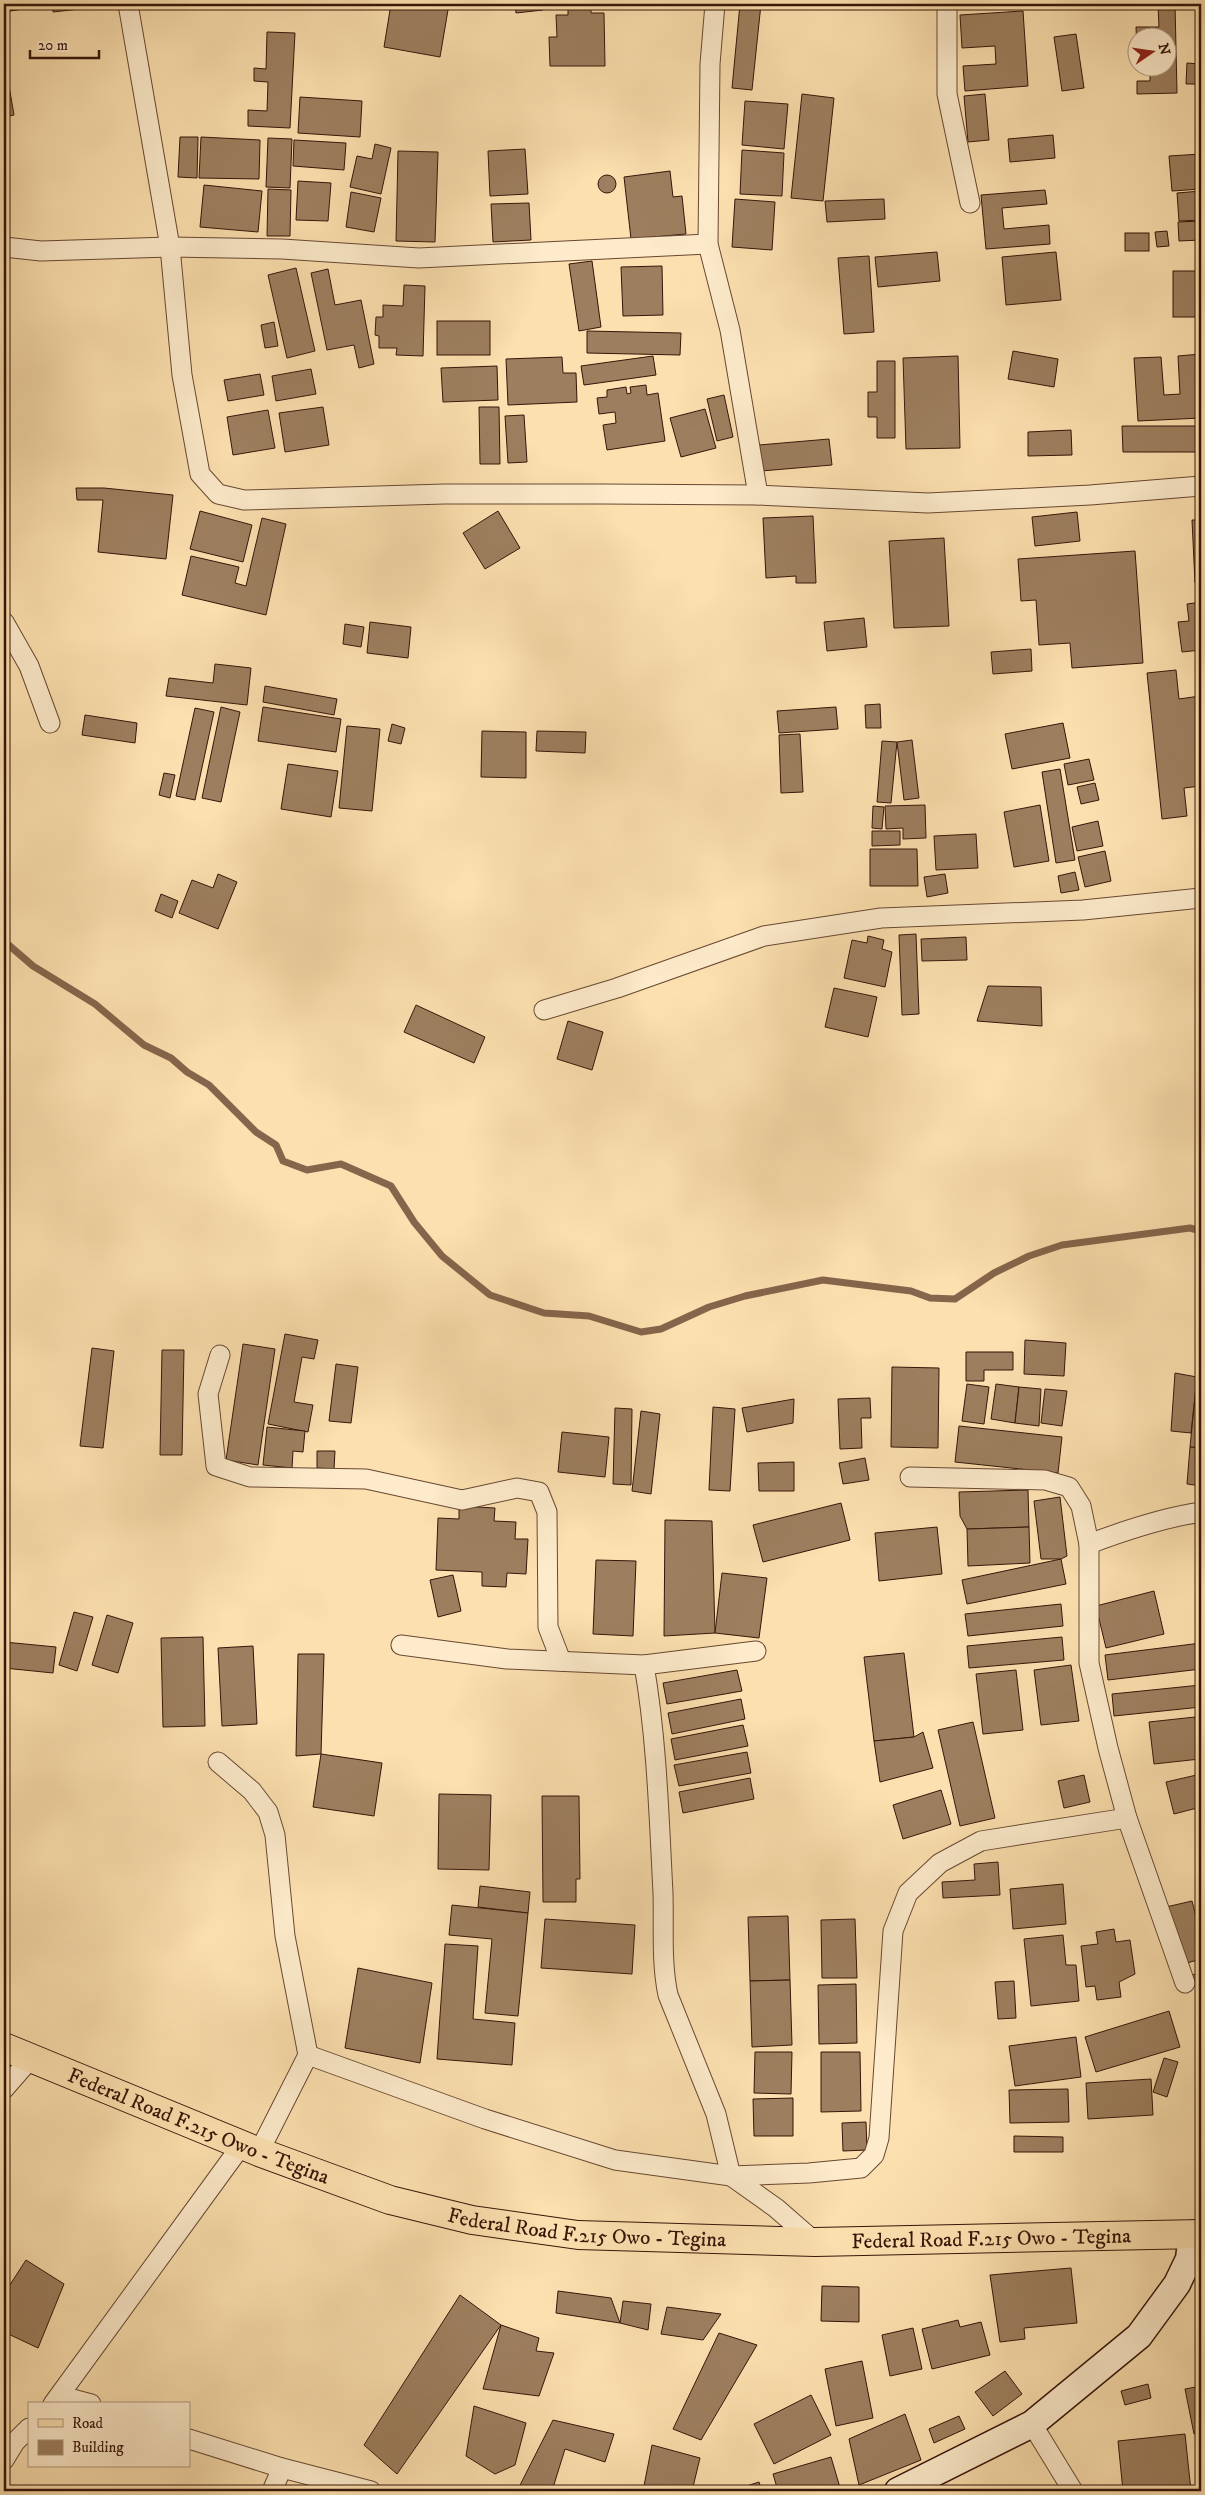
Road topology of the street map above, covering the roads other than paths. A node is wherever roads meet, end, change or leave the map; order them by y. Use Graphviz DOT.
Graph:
graph roads {
  1 [pos="128,4"];
  2 [pos="715,4"];
  3 [pos="947,4"];
  4 [pos="970,203"];
  5 [pos="708,244"];
  6 [pos="4,247"];
  7 [pos="170,247"];
  8 [pos="1201,486"];
  9 [pos="758,495"];
  10 [pos="4,622"];
  11 [pos="50,722"];
  12 [pos="1201,898"];
  13 [pos="544,1010"];
  14 [pos="220,1355"];
  15 [pos="910,1477"];
  16 [pos="1201,1512"];
  17 [pos="1089,1544"];
  18 [pos="401,1645"];
  19 [pos="756,1651"];
  20 [pos="561,1661"];
  21 [pos="644,1665"];
  22 [pos="218,1762"];
  23 [pos="1127,1818"];
  24 [pos="1185,1982"];
  25 [pos="4,2047"];
  26 [pos="308,2056"];
  27 [pos="31,2058"];
  28 [pos="4,2089"];
  29 [pos="250,2149"];
  30 [pos="731,2176"];
  31 [pos="1197,2234"];
  32 [pos="815,2242"];
  33 [pos="57,2400"];
  34 [pos="74,2402"];
  35 [pos="1032,2424"];
  36 [pos="28,2429"];
  37 [pos="190,2439"];
  38 [pos="4,2460"];
  39 [pos="282,2468"];
  40 [pos="272,2491"];
  41 [pos="371,2491"];
  42 [pos="898,2491"];
  43 [pos="1072,2491"];
  1 -- 7 [label="street"];
  2 -- 5 [label="street"];
  3 -- 4 [label="street"];
  5 -- 7 [label="street"];
  5 -- 9 [label="street"];
  6 -- 7 [label="street"];
  7 -- 9 [label="street"];
  8 -- 9 [label="street"];
  10 -- 11 [label="street"];
  12 -- 13 [label="street"];
  14 -- 20 [label="street"];
  15 -- 17 [label="street"];
  16 -- 17 [label="street"];
  17 -- 23 [label="street"];
  18 -- 20 [label="street"];
  19 -- 21 [label="street"];
  20 -- 21 [label="street"];
  21 -- 30 [label="street"];
  22 -- 26 [label="street"];
  23 -- 24 [label="street"];
  23 -- 30 [label="street"];
  25 -- 27 [label="main road, Federal Road F.215 Owo - Tegina"];
  26 -- 29 [label="street"];
  26 -- 30 [label="street"];
  27 -- 28 [label="street"];
  27 -- 29 [label="main road, Federal Road F.215 Owo - Tegina"];
  29 -- 32 [label="main road, Federal Road F.215 Owo - Tegina"];
  29 -- 33 [label="street"];
  30 -- 32 [label="street"];
  31 -- 32 [label="main road, Federal Road F.215 Owo - Tegina"];
  31 -- 35 [label="main road"];
  33 -- 34 [label="street"];
  35 -- 42 [label="main road"];
  35 -- 43 [label="street"];
  36 -- 38 [label="street"];
  37 -- 39 [label="street"];
  39 -- 40 [label="street"];
  39 -- 41 [label="street"];
}
